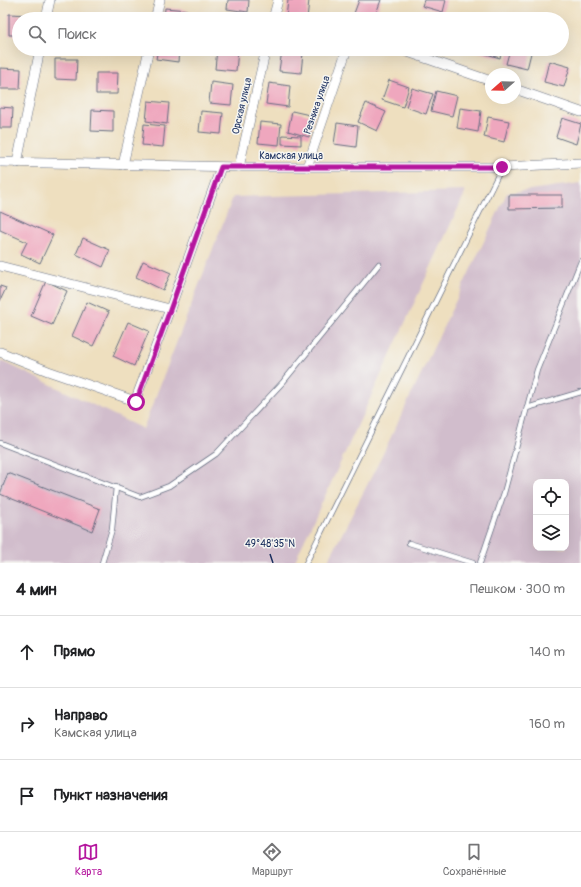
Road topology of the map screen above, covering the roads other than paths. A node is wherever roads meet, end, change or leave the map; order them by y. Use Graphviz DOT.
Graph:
graph roads {
  1 [pos="50,0"];
  2 [pos="160,0"];
  3 [pos="278,0"];
  4 [pos="47,12"];
  5 [pos="157,12"];
  6 [pos="275,12"];
  7 [pos="39,56"];
  8 [pos="147,56"];
  9 [pos="264,56"];
  10 [pos="345,56"];
  11 [pos="419,56"];
  12 [pos="485,79"];
  13 [pos="521,91"];
  14 [pos="581,112"];
  15 [pos="0,162"];
  16 [pos="17,163"];
  17 [pos="581,163"];
  18 [pos="124,165"];
  19 [pos="221,167"];
  20 [pos="238,167"];
  21 [pos="307,167"];
  22 [pos="502,167"];
  23 [pos="581,261"];
  24 [pos="379,264"];
  25 [pos="0,266"];
  26 [pos="170,310"];
  27 [pos="0,352"];
  28 [pos="581,392"];
  29 [pos="527,408"];
  30 [pos="0,442"];
  31 [pos="116,487"];
  32 [pos="409,543"];
  33 [pos="102,563"];
  34 [pos="306,563"];
  35 [pos="472,563"];
  36 [pos="480,563"];
  1 -- 4 [label="street"];
  2 -- 5 [label="street"];
  3 -- 6 [label="street"];
  7 -- 16 [label="street"];
  8 -- 18 [label="street"];
  9 -- 20 [label="street, Орская улица"];
  10 -- 21 [label="street, Резника улица"];
  11 -- 12 [label="street"];
  13 -- 14 [label="street"];
  15 -- 16 [label="street, Камская улица"];
  16 -- 18 [label="street, Камская улица"];
  17 -- 22 [label="street, Камская улица"];
  18 -- 19 [label="street, Камская улица"];
  19 -- 20 [label="street, Камская улица"];
  19 -- 26 [label="street"];
  20 -- 21 [label="street, Камская улица"];
  21 -- 22 [label="street, Камская улица"];
  22 -- 34 [label="lane"];
  23 -- 29 [label="lane"];
  24 -- 31 [label="lane"];
  25 -- 26 [label="street"];
  26 -- 27 [label="street"];
  28 -- 29 [label="lane"];
  29 -- 36 [label="lane"];
  30 -- 31 [label="lane"];
  31 -- 33 [label="lane"];
  32 -- 35 [label="lane"];
}
